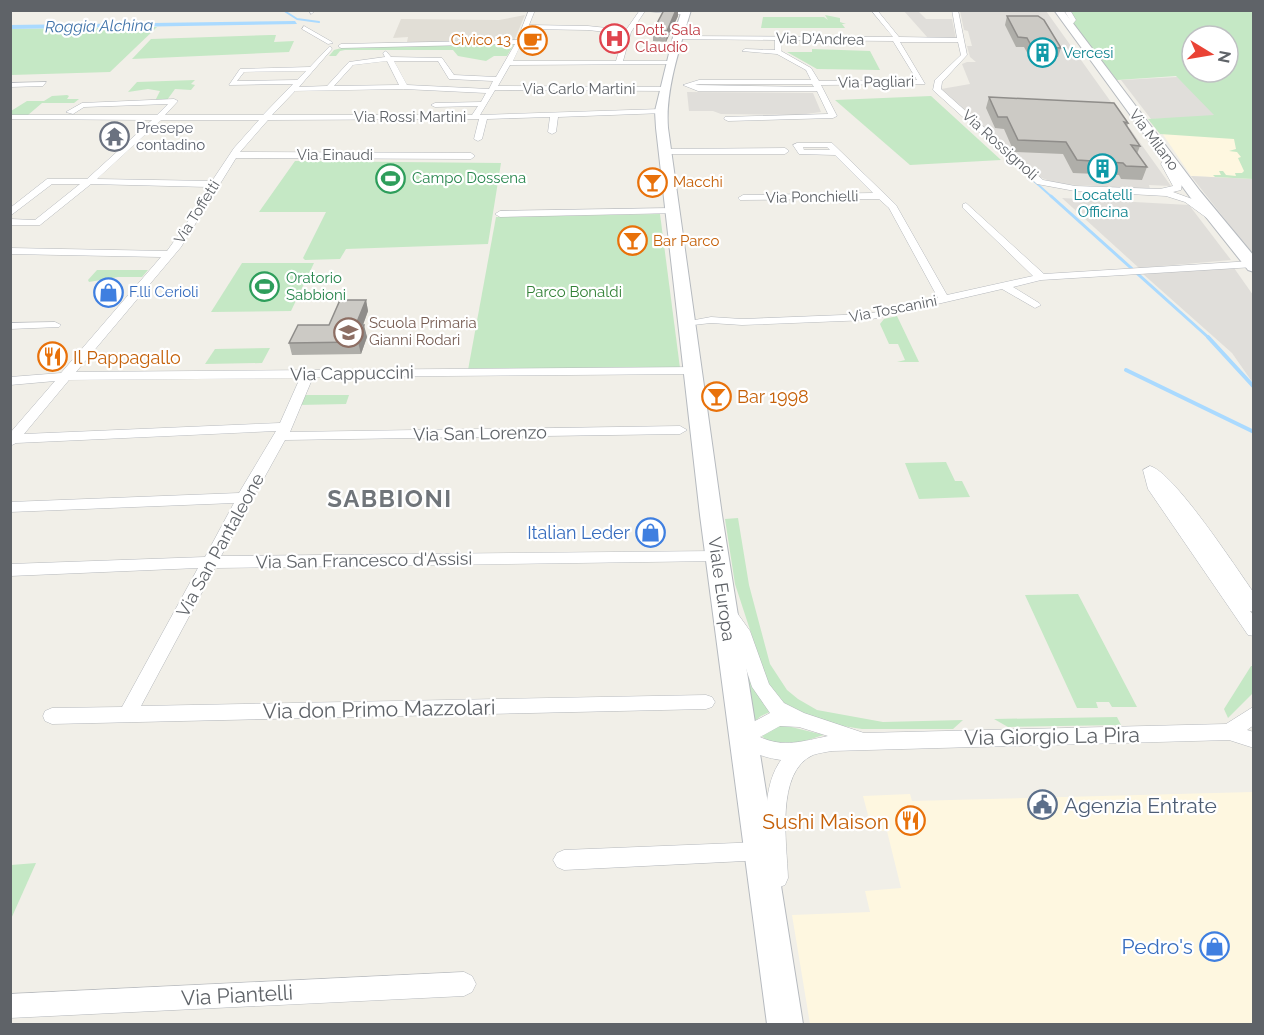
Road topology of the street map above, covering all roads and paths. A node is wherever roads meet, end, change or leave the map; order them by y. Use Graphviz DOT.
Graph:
graph roads {
  1 [pos="532,10"];
  2 [pos="645,10"];
  3 [pos="874,10"];
  4 [pos="955,10"];
  5 [pos="1058,10"];
  6 [pos="1067,10"];
  7 [pos="689,11"];
  8 [pos="1069,25"];
  9 [pos="526,27"];
  10 [pos="304,28"];
  11 [pos="628,32"];
  12 [pos="678,37"];
  13 [pos="778,38"];
  14 [pos="898,40"];
  15 [pos="962,40"];
  16 [pos="520,42"];
  17 [pos="330,45"];
  18 [pos="385,51"];
  19 [pos="745,51"];
  20 [pos="778,52"];
  21 [pos="390,59"];
  22 [pos="508,63"];
  23 [pos="619,63"];
  24 [pos="671,63"];
  25 [pos="313,69"];
  26 [pos="498,79"];
  27 [pos="43,84"];
  28 [pos="10,85"];
  29 [pos="297,85"];
  30 [pos="816,85"];
  31 [pos="404,87"];
  32 [pos="328,89"];
  33 [pos="491,89"];
  34 [pos="666,89"];
  35 [pos="130,93"];
  36 [pos="122,103"];
  37 [pos="482,104"];
  38 [pos="435,105"];
  39 [pos="661,111"];
  40 [pos="70,112"];
  41 [pos="555,113"];
  42 [pos="479,116"];
  43 [pos="10,117"];
  44 [pos="160,117"];
  45 [pos="266,117"];
  46 [pos="333,117"];
  47 [pos="728,119"];
  48 [pos="326,128"];
  49 [pos="552,132"];
  50 [pos="478,139"];
  51 [pos="784,151"];
  52 [pos="665,152"];
  53 [pos="838,153"];
  54 [pos="235,155"];
  55 [pos="471,156"];
  56 [pos="1168,158"];
  57 [pos="88,182"];
  58 [pos="215,184"];
  59 [pos="1166,192"];
  60 [pos="1195,194"];
  61 [pos="880,196"];
  62 [pos="743,198"];
  63 [pos="966,206"];
  64 [pos="674,211"];
  65 [pos="10,213"];
  66 [pos="500,214"];
  67 [pos="1214,219"];
  68 [pos="10,222"];
  69 [pos="10,251"];
  70 [pos="170,254"];
  71 [pos="1253,266"];
  72 [pos="1041,277"];
  73 [pos="1002,285"];
  74 [pos="944,299"];
  75 [pos="1035,305"];
  76 [pos="688,324"];
  77 [pos="55,325"];
  78 [pos="10,326"];
  79 [pos="693,370"];
  80 [pos="308,374"];
  81 [pos="65,377"];
  82 [pos="10,381"];
  83 [pos="680,430"];
  84 [pos="282,431"];
  85 [pos="12,441"];
  86 [pos="244,498"];
  87 [pos="10,507"];
  88 [pos="1197,549"];
  89 [pos="1213,549"];
  90 [pos="717,556"];
  91 [pos="211,562"];
  92 [pos="10,570"];
  93 [pos="1222,586"];
  94 [pos="1239,586"];
  95 [pos="1254,606"];
  96 [pos="725,608"];
  97 [pos="1254,630"];
  98 [pos="706,702"];
  99 [pos="128,714"];
  100 [pos="1253,714"];
  101 [pos="52,716"];
  102 [pos="799,719"];
  103 [pos="1254,720"];
  104 [pos="1229,732"];
  105 [pos="743,737"];
  106 [pos="1254,740"];
  107 [pos="874,741"];
  108 [pos="804,750"];
  109 [pos="761,852"];
  110 [pos="564,860"];
  111 [pos="773,935"];
  112 [pos="464,984"];
  113 [pos="10,1006"];
  114 [pos="785,1024"];
  1 -- 9 [label="street"];
  2 -- 7 [label="street"];
  2 -- 11 [label="street"];
  3 -- 14 [label="street, Via Pagliari"];
  4 -- 15 [label="street, Via Rossignoli"];
  5 -- 8 [label="street, Via Milano"];
  6 -- 8 [label="street"];
  7 -- 12 [label="street, Viale Europa"];
  8 -- 56 [label="street, Via Milano"];
  9 -- 11 [label="street"];
  9 -- 16 [label="street"];
  10 -- 17 [label="street"];
  11 -- 23 [label="street"];
  12 -- 13 [label="street, Via D'Andrea"];
  12 -- 24 [label="street, Viale Europa"];
  13 -- 14 [label="street, Via D'Andrea"];
  13 -- 20 [label="street"];
  14 -- 15 [label="street, Via D'Andrea"];
  14 -- 30 [label="street, Via Pagliari"];
  15 -- 59 [label="street, Via Rossignoli"];
  16 -- 17 [label="street"];
  16 -- 22 [label="street"];
  17 -- 25 [label="street, Via Toffetti"];
  18 -- 21 [label="street"];
  19 -- 20 [label="street, Via Pagliari"];
  20 -- 30 [label="street, Via Pagliari"];
  21 -- 26 [label="street"];
  21 -- 31 [label="street"];
  21 -- 32 [label="street"];
  22 -- 23 [label="street"];
  22 -- 26 [label="street"];
  23 -- 24 [label="street"];
  24 -- 34 [label="street, Viale Europa"];
  25 -- 29 [label="street, Via Toffetti"];
  25 -- 29 [label="street, Via Carlo Martini"];
  26 -- 33 [label="street"];
  27 -- 28 [label="street"];
  29 -- 32 [label="street, Via Carlo Martini"];
  29 -- 45 [label="street, Via Toffetti"];
  30 -- 30 [label="street"];
  30 -- 47 [label="street, Via Pagliari"];
  31 -- 32 [label="street, Via Carlo Martini"];
  31 -- 33 [label="street, Via Carlo Martini"];
  33 -- 34 [label="street, Via Carlo Martini"];
  33 -- 37 [label="street"];
  34 -- 39 [label="street, Viale Europa"];
  35 -- 36 [label="street"];
  36 -- 40 [label="street"];
  36 -- 44 [label="street"];
  37 -- 38 [label="street"];
  37 -- 42 [label="street"];
  39 -- 41 [label="street, Via Rossi Martini"];
  39 -- 52 [label="street, Viale Europa"];
  41 -- 42 [label="street, Via Rossi Martini"];
  41 -- 49 [label="street"];
  42 -- 46 [label="street, Via Rossi Martini"];
  42 -- 50 [label="street"];
  43 -- 44 [label="street, Via Rossi Martini"];
  44 -- 45 [label="street, Via Rossi Martini"];
  44 -- 57 [label="street"];
  45 -- 46 [label="street, Via Rossi Martini"];
  45 -- 54 [label="street, Via Toffetti"];
  46 -- 48 [label="street"];
  51 -- 52 [label="street"];
  52 -- 64 [label="street, Viale Europa"];
  53 -- 61 [label="street"];
  54 -- 55 [label="street, Via Einaudi"];
  54 -- 58 [label="street, Via Toffetti"];
  56 -- 59 [label="street"];
  56 -- 60 [label="street, Via Milano"];
  57 -- 58 [label="street"];
  57 -- 65 [label="street"];
  57 -- 68 [label="street"];
  58 -- 70 [label="street, Via Toffetti"];
  59 -- 60 [label="street"];
  59 -- 67 [label="street"];
  60 -- 67 [label="street, Via Milano"];
  61 -- 62 [label="street, Via Ponchielli"];
  61 -- 74 [label="street"];
  63 -- 72 [label="street"];
  64 -- 66 [label="street"];
  64 -- 76 [label="street, Viale Europa"];
  67 -- 71 [label="street, Via Milano"];
  69 -- 70 [label="street"];
  70 -- 81 [label="street, Via Toffetti"];
  71 -- 72 [label="street, Via Toscanini"];
  72 -- 73 [label="street, Via Toscanini"];
  73 -- 74 [label="street, Via Toscanini"];
  73 -- 75 [label="street"];
  74 -- 76 [label="street, Via Toscanini"];
  76 -- 79 [label="street, Viale Europa"];
  77 -- 78 [label="street"];
  79 -- 80 [label="street, Via Cappuccini"];
  79 -- 90 [label="street, Viale Europa"];
  80 -- 81 [label="street, Via Cappuccini"];
  80 -- 84 [label="street, Via San Pantaleone"];
  81 -- 82 [label="street, Via Cappuccini"];
  81 -- 85 [label="street, Via Toffetti"];
  83 -- 84 [label="street, Via San Lorenzo"];
  84 -- 85 [label="street, Via San Lorenzo"];
  84 -- 86 [label="street, Via San Pantaleone"];
  86 -- 87 [label="street"];
  86 -- 91 [label="street, Via San Pantaleone"];
  88 -- 89 [label="street"];
  88 -- 89 [label="street"];
  88 -- 93 [label="street"];
  89 -- 94 [label="street"];
  90 -- 91 [label="street, Via San Francesco d'Assisi"];
  90 -- 96 [label="street, Viale Europa"];
  91 -- 92 [label="street, Via San Francesco d'Assisi"];
  91 -- 99 [label="street, Via San Pantaleone"];
  93 -- 94 [label="street"];
  93 -- 97 [label="street"];
  94 -- 95 [label="street"];
  96 -- 102 [label="street"];
  96 -- 105 [label="street, Viale Europa"];
  98 -- 99 [label="street, Via don Primo Mazzolari"];
  99 -- 101 [label="street, Via don Primo Mazzolari"];
  100 -- 103 [label="street"];
  100 -- 104 [label="street"];
  102 -- 105 [label="street"];
  102 -- 107 [label="street"];
  104 -- 106 [label="street, Via Giorgio La Pira"];
  104 -- 107 [label="street, Via Giorgio La Pira"];
  105 -- 108 [label="street"];
  105 -- 109 [label="street, Viale Europa"];
  107 -- 108 [label="street"];
  108 -- 111 [label="street"];
  109 -- 110 [label="street"];
  109 -- 111 [label="street, Viale Europa"];
  111 -- 114 [label="street, Viale Europa"];
  112 -- 113 [label="street, Via Piantelli"];
}
